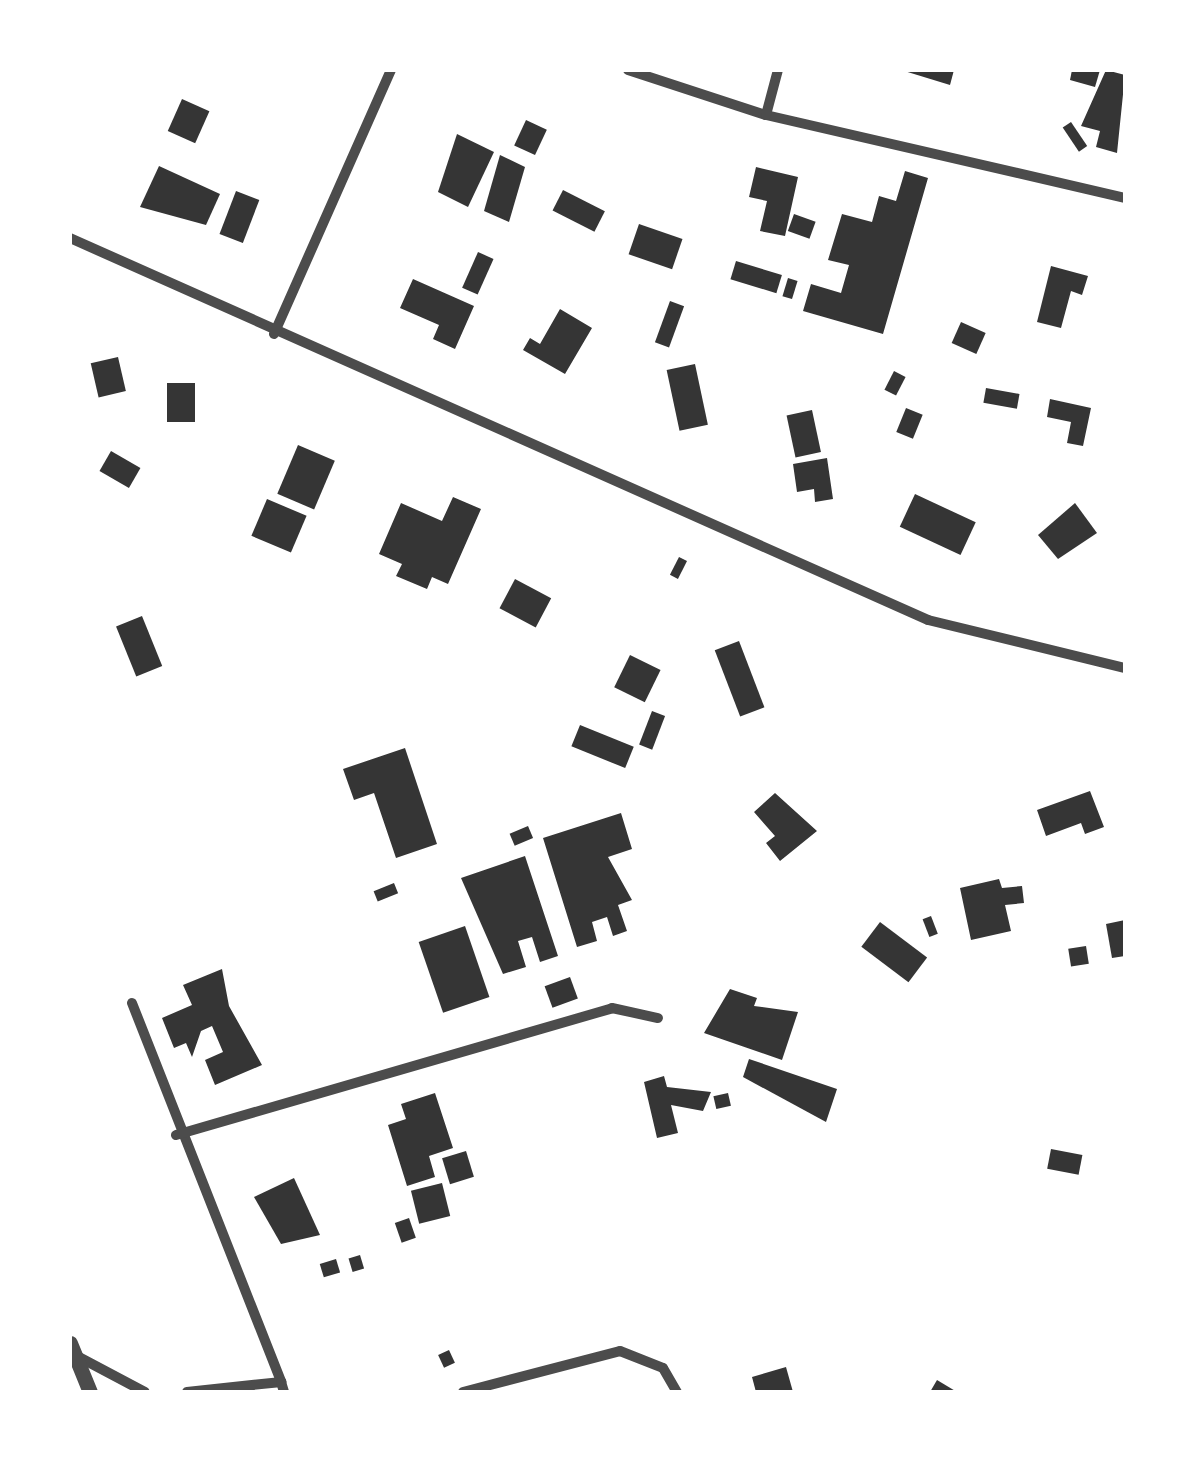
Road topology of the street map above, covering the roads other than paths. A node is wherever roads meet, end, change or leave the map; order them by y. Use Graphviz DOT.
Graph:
graph roads {
  1 [pos="391,70"];
  2 [pos="628,70"];
  3 [pos="778,70"];
  4 [pos="766,115"];
  5 [pos="1125,198"];
  6 [pos="70,238"];
  7 [pos="274,334"];
  8 [pos="1125,668"];
  9 [pos="132,1003"];
  10 [pos="658,1018"];
  11 [pos="176,1135"];
  12 [pos="72,1349"];
  13 [pos="283,1387"];
  14 [pos="90,1392"];
  15 [pos="144,1392"];
  16 [pos="186,1392"];
  17 [pos="463,1392"];
  18 [pos="678,1392"];
  1 -- 7 [label="street"];
  2 -- 4 [label="street"];
  3 -- 4 [label="street"];
  4 -- 5 [label="street"];
  6 -- 7 [label="street"];
  7 -- 8 [label="street"];
  9 -- 11 [label="street"];
  10 -- 11 [label="street"];
  11 -- 13 [label="street"];
  12 -- 14 [label="street"];
  12 -- 15 [label="street"];
  13 -- 16 [label="street"];
  17 -- 18 [label="street"];
}
